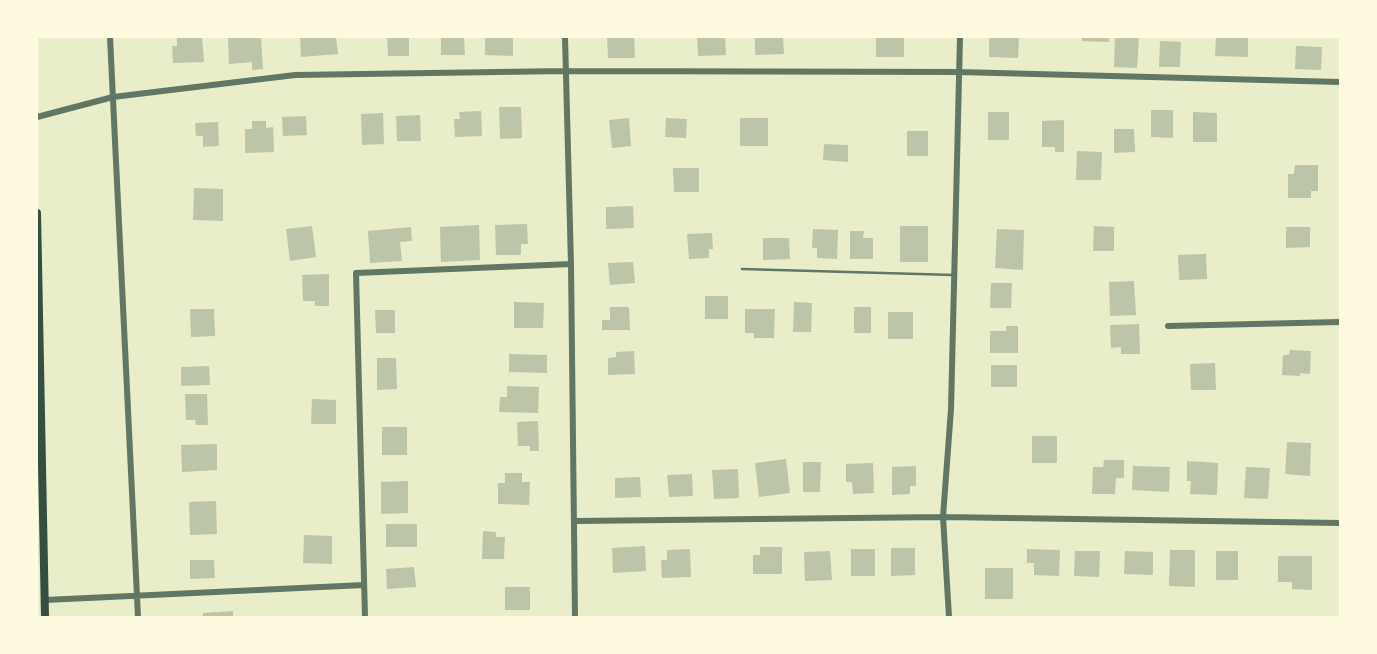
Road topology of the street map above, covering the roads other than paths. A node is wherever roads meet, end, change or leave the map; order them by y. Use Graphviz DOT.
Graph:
graph roads {
  1 [pos="110,37"];
  2 [pos="565,37"];
  3 [pos="960,37"];
  4 [pos="566,71"];
  5 [pos="959,72"];
  6 [pos="1340,82"];
  7 [pos="113,97"];
  8 [pos="37,117"];
  9 [pos="37,213"];
  10 [pos="571,264"];
  11 [pos="742,269"];
  12 [pos="954,275"];
  13 [pos="1340,322"];
  14 [pos="38,326"];
  15 [pos="1168,326"];
  16 [pos="39,374"];
  17 [pos="943,517"];
  18 [pos="575,521"];
  19 [pos="1340,523"];
  20 [pos="364,585"];
  21 [pos="137,597"];
  22 [pos="45,600"];
  23 [pos="45,617"];
  24 [pos="138,617"];
  25 [pos="365,617"];
  26 [pos="575,617"];
  27 [pos="949,617"];
  1 -- 7 [label="street"];
  2 -- 4 [label="street"];
  3 -- 5 [label="street"];
  4 -- 5 [label="street"];
  4 -- 7 [label="street"];
  4 -- 10 [label="street"];
  5 -- 6 [label="street"];
  5 -- 12 [label="street"];
  7 -- 8 [label="street"];
  7 -- 21 [label="street"];
  9 -- 14 [label="main road"];
  10 -- 18 [label="street"];
  10 -- 20 [label="street"];
  11 -- 12 [label="lane"];
  12 -- 17 [label="street"];
  13 -- 15 [label="street"];
  14 -- 16 [label="main road"];
  16 -- 22 [label="main road"];
  17 -- 18 [label="street"];
  17 -- 19 [label="street"];
  17 -- 27 [label="street"];
  18 -- 26 [label="street"];
  20 -- 21 [label="street"];
  20 -- 25 [label="street"];
  21 -- 22 [label="street"];
  21 -- 24 [label="street"];
  22 -- 23 [label="main road"];
}
